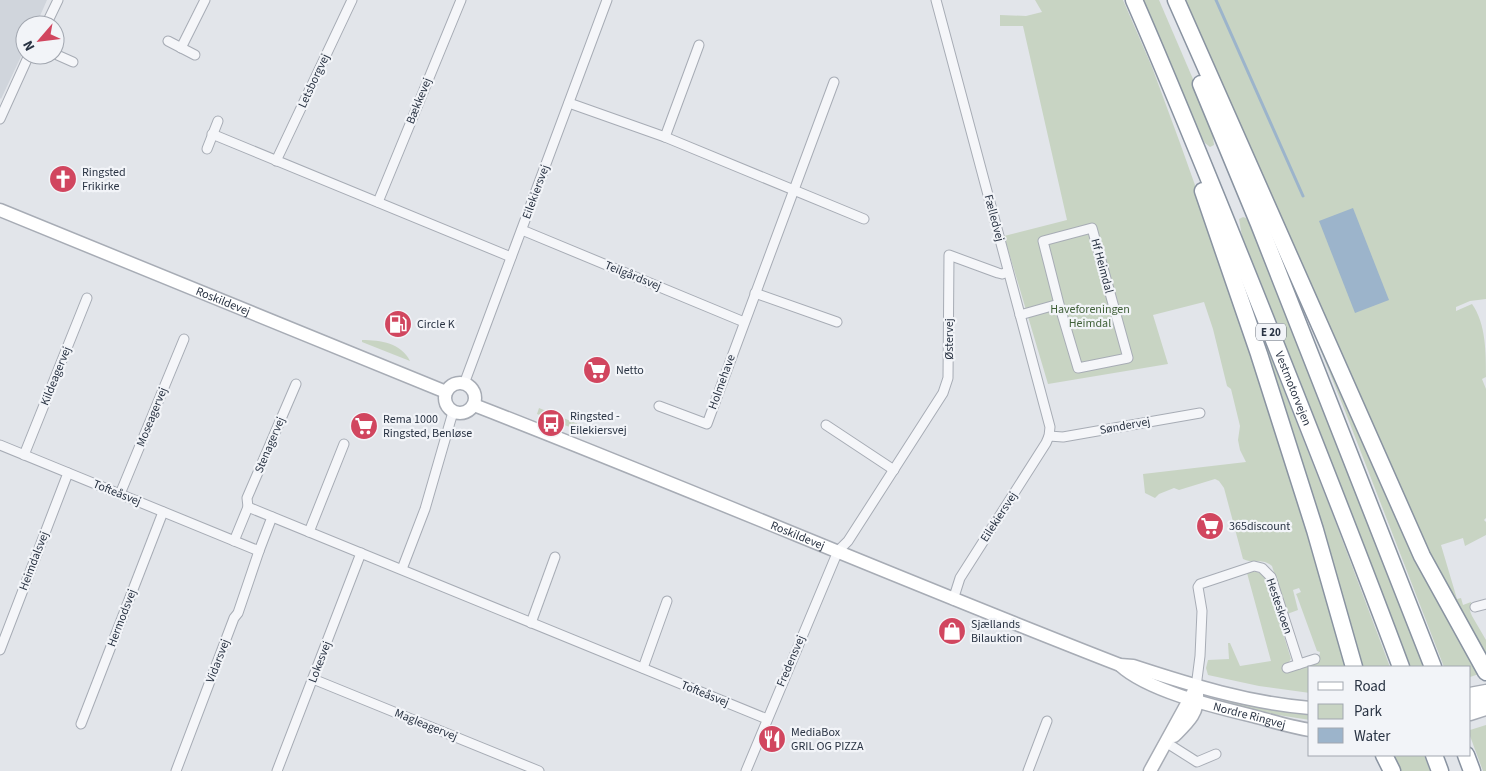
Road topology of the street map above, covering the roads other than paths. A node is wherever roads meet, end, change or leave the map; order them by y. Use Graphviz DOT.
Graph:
graph roads {
  1 [pos="58,0"];
  2 [pos="205,0"];
  3 [pos="352,0"];
  4 [pos="461,0"];
  5 [pos="607,0"];
  6 [pos="936,0"];
  7 [pos="1134,0"];
  8 [pos="1167,0"];
  9 [pos="1176,0"];
  10 [pos="51,15"];
  11 [pos="168,41"];
  12 [pos="699,45"];
  13 [pos="181,48"];
  14 [pos="195,55"];
  15 [pos="65,58"];
  16 [pos="73,62"];
  17 [pos="24,65"];
  18 [pos="834,82"];
  19 [pos="1172,88"];
  20 [pos="569,103"];
  21 [pos="0,119"];
  22 [pos="218,121"];
  23 [pos="212,134"];
  24 [pos="665,137"];
  25 [pos="207,148"];
  26 [pos="276,161"];
  27 [pos="794,189"];
  28 [pos="378,202"];
  29 [pos="0,210"];
  30 [pos="864,219"];
  31 [pos="522,230"];
  32 [pos="511,257"];
  33 [pos="1008,272"];
  34 [pos="756,292"];
  35 [pos="88,298"];
  36 [pos="1059,304"];
  37 [pos="1020,315"];
  38 [pos="744,322"];
  39 [pos="837,322"];
  40 [pos="184,339"];
  41 [pos="296,384"];
  42 [pos="464,384"];
  43 [pos="446,392"];
  44 [pos="474,405"];
  45 [pos="659,406"];
  46 [pos="453,412"];
  47 [pos="1200,413"];
  48 [pos="826,425"];
  49 [pos="1050,436"];
  50 [pos="344,444"];
  51 [pos="0,445"];
  52 [pos="24,455"];
  53 [pos="894,470"];
  54 [pos="68,473"];
  55 [pos="120,494"];
  56 [pos="248,507"];
  57 [pos="163,512"];
  58 [pos="272,517"];
  59 [pos="309,532"];
  60 [pos="234,541"];
  61 [pos="259,551"];
  62 [pos="838,552"];
  63 [pos="361,553"];
  64 [pos="555,557"];
  65 [pos="402,569"];
  66 [pos="953,600"];
  67 [pos="667,601"];
  68 [pos="1486,604"];
  69 [pos="1475,607"];
  70 [pos="531,623"];
  71 [pos="0,650"];
  72 [pos="1315,659"];
  73 [pos="1299,664"];
  74 [pos="1120,665"];
  75 [pos="1354,666"];
  76 [pos="1401,666"];
  77 [pos="1434,666"];
  78 [pos="642,668"];
  79 [pos="1287,668"];
  80 [pos="1486,671"];
  81 [pos="313,679"];
  82 [pos="1196,687"];
  83 [pos="1486,691"];
  84 [pos="1471,694"];
  85 [pos="1194,700"];
  86 [pos="1486,700"];
  87 [pos="1471,706"];
  88 [pos="1308,708"];
  89 [pos="1486,709"];
  90 [pos="1471,714"];
  91 [pos="767,719"];
  92 [pos="1047,721"];
  93 [pos="81,724"];
  94 [pos="1308,730"];
  95 [pos="1167,742"];
  96 [pos="1216,754"];
  97 [pos="1384,756"];
  98 [pos="1434,756"];
  99 [pos="1466,756"];
  100 [pos="176,771"];
  101 [pos="277,771"];
  102 [pos="539,771"];
  103 [pos="746,771"];
  104 [pos="1028,771"];
  105 [pos="1150,771"];
  106 [pos="1392,771"];
  107 [pos="1440,771"];
  108 [pos="1472,771"];
  1 -- 10 [label="street"];
  2 -- 13 [label="street"];
  3 -- 26 [label="street, Letsborgvej"];
  4 -- 28 [label="street, Bækkevej"];
  5 -- 20 [label="street, Eilekiersvej"];
  6 -- 33 [label="street, Fælledvej"];
  7 -- 19 [label="highway, Vestmotorvejen / E 20"];
  8 -- 77 [label="highway, E 20"];
  9 -- 80 [label="highway"];
  11 -- 13 [label="street"];
  12 -- 24 [label="street"];
  13 -- 14 [label="street"];
  15 -- 16 [label="street"];
  17 -- 21 [label="street"];
  18 -- 27 [label="street, Holmehave"];
  19 -- 75 [label="highway"];
  19 -- 76 [label="highway, Vestmotorvejen / E 20"];
  20 -- 24 [label="street"];
  20 -- 31 [label="street, Eilekiersvej"];
  22 -- 23 [label="street"];
  23 -- 25 [label="street"];
  23 -- 26 [label="street"];
  24 -- 27 [label="street"];
  26 -- 28 [label="street"];
  27 -- 30 [label="street"];
  27 -- 34 [label="street, Holmehave"];
  28 -- 32 [label="street"];
  29 -- 43 [label="street, Roskildevej"];
  31 -- 32 [label="street, Eilekiersvej"];
  31 -- 38 [label="street, Teilgårdsvej"];
  32 -- 42 [label="street, Eilekiersvej"];
  33 -- 37 [label="street, Fælledvej"];
  33 -- 53 [label="street, Østervej"];
  34 -- 38 [label="street, Holmehave"];
  34 -- 39 [label="street"];
  35 -- 52 [label="street, Kildeagervej"];
  36 -- 36 [label="street, Hf Heimdal"];
  36 -- 37 [label="street"];
  37 -- 49 [label="street, Fælledvej"];
  38 -- 45 [label="street, Holmehave"];
  40 -- 55 [label="street, Moseagervej"];
  41 -- 56 [label="street, Stenagervej"];
  42 -- 43 [label="street"];
  42 -- 44 [label="street"];
  43 -- 46 [label="street"];
  44 -- 46 [label="street"];
  44 -- 62 [label="street, Roskildevej"];
  46 -- 65 [label="street"];
  47 -- 49 [label="street, Søndervej"];
  48 -- 53 [label="street"];
  49 -- 66 [label="street, Eilekiersvej"];
  50 -- 59 [label="street"];
  51 -- 52 [label="street, Tofteåsvej"];
  52 -- 54 [label="street, Tofteåsvej"];
  53 -- 62 [label="street, Østervej"];
  54 -- 55 [label="street, Tofteåsvej"];
  54 -- 71 [label="street, Heimdalsvej"];
  55 -- 57 [label="street, Tofteåsvej"];
  56 -- 58 [label="street, Tofteåsvej"];
  56 -- 60 [label="street"];
  57 -- 60 [label="street, Tofteåsvej"];
  57 -- 93 [label="street, Hermodsvej"];
  58 -- 59 [label="street, Tofteåsvej"];
  58 -- 61 [label="street"];
  59 -- 63 [label="street, Tofteåsvej"];
  60 -- 61 [label="street, Tofteåsvej"];
  61 -- 100 [label="street, Vidarsvej"];
  62 -- 66 [label="street, Roskildevej"];
  62 -- 91 [label="street, Fredensvej"];
  63 -- 65 [label="street, Tofteåsvej"];
  63 -- 81 [label="street, Lokesvej"];
  64 -- 70 [label="street"];
  65 -- 70 [label="street, Tofteåsvej"];
  66 -- 74 [label="street, Roskildevej"];
  67 -- 78 [label="street"];
  68 -- 69 [label="street"];
  70 -- 78 [label="street, Tofteåsvej"];
  72 -- 73 [label="street"];
  73 -- 79 [label="street"];
  73 -- 82 [label="street, Hesteskoen"];
  74 -- 82 [label="street, Roskildevej"];
  74 -- 85 [label="street, Roskildevej"];
  78 -- 91 [label="street, Tofteåsvej"];
  81 -- 101 [label="street, Lokesvej"];
  81 -- 102 [label="street, Magleagervej"];
  82 -- 85 [label="street"];
  82 -- 88 [label="street, Nordre Ringvej"];
  83 -- 84 [label="street"];
  85 -- 94 [label="street, Nordre Ringvej"];
  85 -- 95 [label="street"];
  86 -- 87 [label="highway"];
  89 -- 90 [label="street"];
  91 -- 103 [label="street, Fredensvej"];
  92 -- 104 [label="street"];
  95 -- 96 [label="street"];
  95 -- 105 [label="street"];
  97 -- 106 [label="highway"];
  98 -- 107 [label="highway"];
  99 -- 108 [label="highway"];
}
